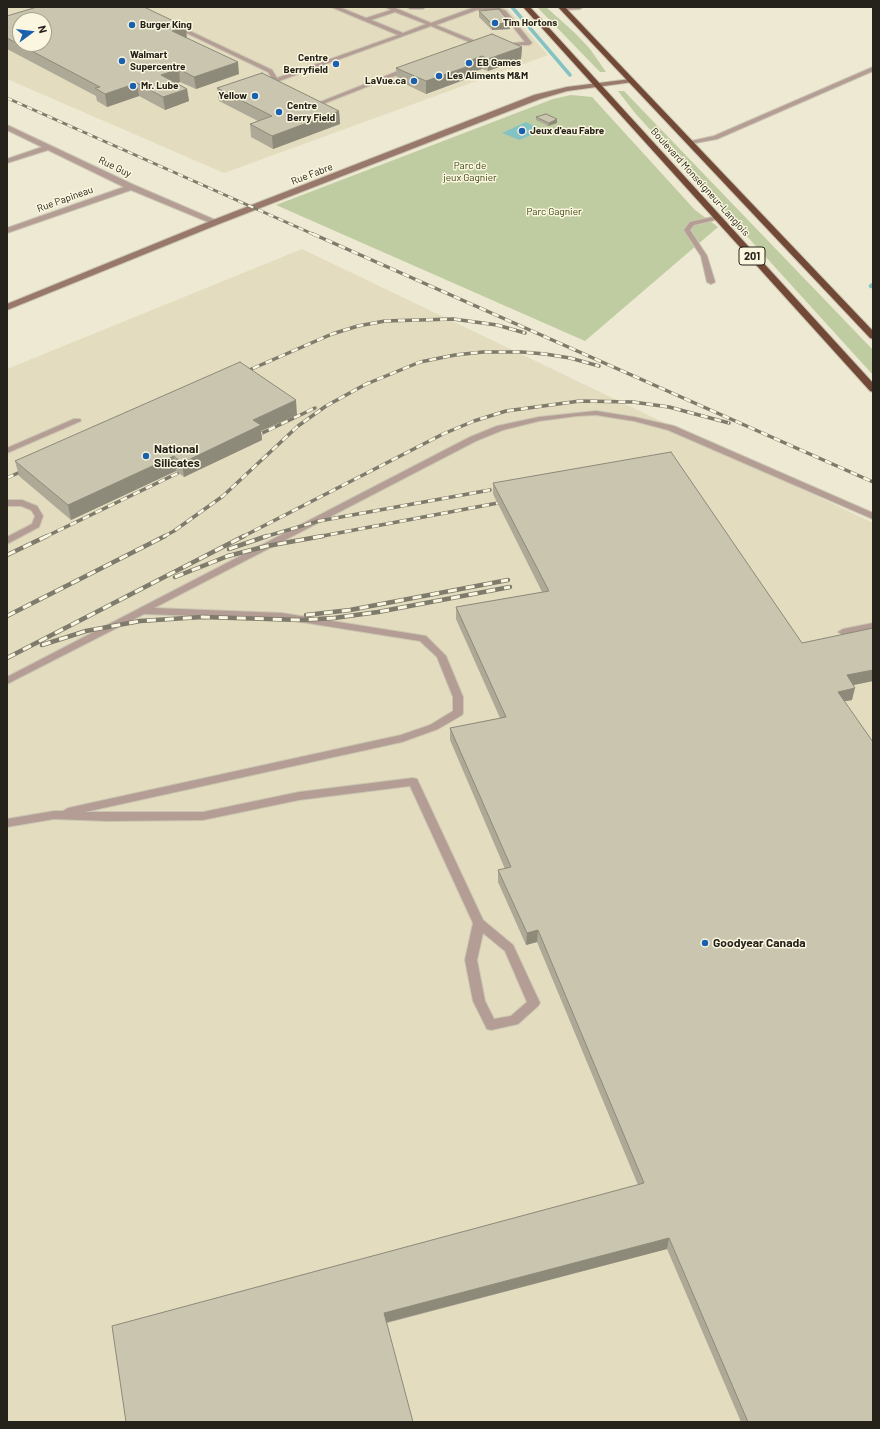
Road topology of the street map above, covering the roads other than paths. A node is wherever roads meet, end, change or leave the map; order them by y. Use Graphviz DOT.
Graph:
graph roads {
  1 [pos="334,7"];
  2 [pos="388,7"];
  3 [pos="410,7"];
  4 [pos="423,7"];
  5 [pos="526,7"];
  6 [pos="580,7"];
  7 [pos="562,8"];
  8 [pos="396,10"];
  9 [pos="366,20"];
  10 [pos="172,25"];
  11 [pos="432,25"];
  12 [pos="403,35"];
  13 [pos="483,40"];
  14 [pos="476,43"];
  15 [pos="516,44"];
  16 [pos="465,47"];
  17 [pos="413,68"];
  18 [pos="873,69"];
  19 [pos="277,80"];
  20 [pos="631,81"];
  21 [pos="597,85"];
  22 [pos="282,90"];
  23 [pos="306,103"];
  24 [pos="313,106"];
  25 [pos="320,110"];
  26 [pos="7,127"];
  27 [pos="690,142"];
  28 [pos="50,147"];
  29 [pos="7,161"];
  30 [pos="131,187"];
  31 [pos="717,218"];
  32 [pos="216,222"];
  33 [pos="7,231"];
  34 [pos="711,282"];
  35 [pos="7,307"];
  36 [pos="873,336"];
  37 [pos="873,389"];
  38 [pos="77,421"];
  39 [pos="7,451"];
  40 [pos="7,503"];
  41 [pos="873,516"];
  42 [pos="7,541"];
  43 [pos="142,611"];
  44 [pos="873,626"];
  45 [pos="843,632"];
  46 [pos="7,681"];
  47 [pos="54,815"];
  48 [pos="7,823"];
  49 [pos="479,923"];
  1 -- 9 [label="lane"];
  2 -- 8 [label="lane"];
  3 -- 4 [label="lane"];
  5 -- 21 [label="highway, Boulevard Monseigneur-Langlois / 201"];
  6 -- 7 [label="street"];
  7 -- 20 [label="highway, Boulevard Monseigneur-Langlois / 201"];
  8 -- 9 [label="lane"];
  8 -- 11 [label="lane"];
  9 -- 12 [label="lane"];
  10 -- 19 [label="lane"];
  11 -- 12 [label="lane"];
  11 -- 14 [label="lane"];
  11 -- 15 [label="lane"];
  12 -- 19 [label="lane"];
  13 -- 14 [label="lane"];
  14 -- 16 [label="lane"];
  17 -- 24 [label="lane"];
  18 -- 27 [label="lane"];
  19 -- 22 [label="lane"];
  20 -- 21 [label="street, Rue Fabre"];
  20 -- 27 [label="highway, Boulevard Monseigneur-Langlois / 201"];
  21 -- 31 [label="highway, Boulevard Monseigneur-Langlois / 201"];
  21 -- 32 [label="street, Rue Fabre"];
  23 -- 24 [label="lane"];
  24 -- 25 [label="lane"];
  26 -- 28 [label="street, Rue Guy"];
  27 -- 36 [label="highway, Boulevard Monseigneur-Langlois / 201"];
  28 -- 29 [label="street"];
  28 -- 30 [label="street, Rue Guy"];
  30 -- 32 [label="street, Rue Guy"];
  30 -- 33 [label="street, Rue Papineau"];
  31 -- 34 [label="lane"];
  31 -- 37 [label="highway, Boulevard Monseigneur-Langlois / 201"];
  32 -- 35 [label="street, Rue Fabre"];
  38 -- 39 [label="lane"];
  40 -- 42 [label="lane"];
  41 -- 43 [label="lane"];
  43 -- 46 [label="lane"];
  43 -- 47 [label="lane"];
  44 -- 45 [label="lane"];
  47 -- 48 [label="lane"];
  47 -- 49 [label="lane"];
  49 -- 49 [label="lane"];
}
